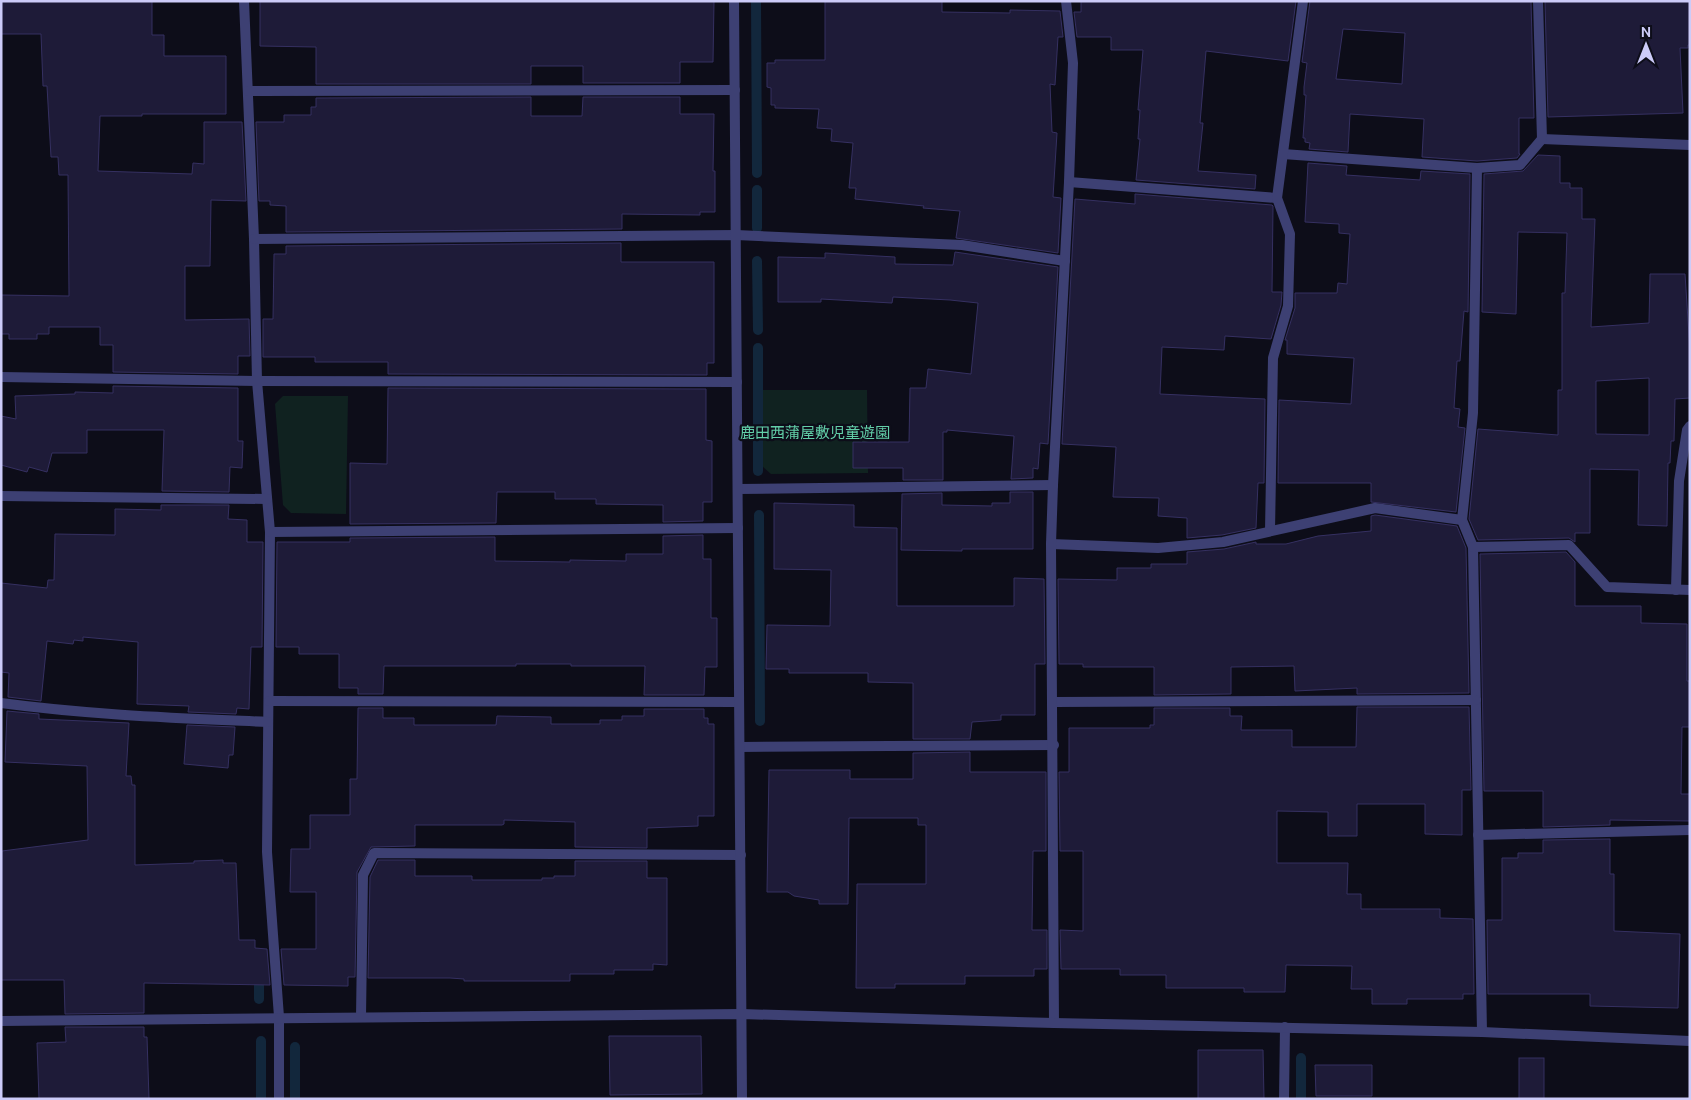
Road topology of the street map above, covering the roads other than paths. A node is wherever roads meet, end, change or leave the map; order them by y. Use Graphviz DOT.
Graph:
graph roads {
  1 [pos="244,1"];
  2 [pos="734,1"];
  3 [pos="1066,1"];
  4 [pos="1303,1"];
  5 [pos="1538,1"];
  6 [pos="735,90"];
  7 [pos="248,92"];
  8 [pos="1542,139"];
  9 [pos="1690,145"];
  10 [pos="1283,154"];
  11 [pos="1477,168"];
  12 [pos="1069,182"];
  13 [pos="1277,198"];
  14 [pos="736,235"];
  15 [pos="254,239"];
  16 [pos="1065,261"];
  17 [pos="1,377"];
  18 [pos="257,381"];
  19 [pos="737,382"];
  20 [pos="1690,426"];
  21 [pos="1053,486"];
  22 [pos="738,489"];
  23 [pos="1,496"];
  24 [pos="268,499"];
  25 [pos="1462,520"];
  26 [pos="738,528"];
  27 [pos="1270,531"];
  28 [pos="270,532"];
  29 [pos="1051,544"];
  30 [pos="1472,547"];
  31 [pos="1676,590"];
  32 [pos="1690,590"];
  33 [pos="1476,700"];
  34 [pos="269,701"];
  35 [pos="739,702"];
  36 [pos="1054,702"];
  37 [pos="1,703"];
  38 [pos="268,722"];
  39 [pos="1054,745"];
  40 [pos="740,747"];
  41 [pos="1690,830"];
  42 [pos="1478,835"];
  43 [pos="741,855"];
  44 [pos="742,1014"];
  45 [pos="279,1017"];
  46 [pos="361,1017"];
  47 [pos="1,1021"];
  48 [pos="1054,1023"];
  49 [pos="1285,1027"];
  50 [pos="1482,1032"];
  51 [pos="1690,1041"];
  52 [pos="279,1099"];
  53 [pos="742,1099"];
  54 [pos="1284,1099"];
  1 -- 7 [label="street"];
  2 -- 6 [label="street"];
  3 -- 12 [label="street"];
  4 -- 10 [label="street"];
  5 -- 8 [label="street"];
  6 -- 7 [label="street"];
  6 -- 14 [label="street"];
  7 -- 15 [label="street"];
  8 -- 9 [label="street"];
  8 -- 11 [label="street"];
  10 -- 11 [label="street"];
  10 -- 13 [label="street"];
  11 -- 25 [label="street"];
  12 -- 13 [label="street"];
  12 -- 16 [label="street"];
  13 -- 27 [label="street"];
  14 -- 15 [label="street"];
  14 -- 16 [label="street"];
  14 -- 19 [label="street"];
  15 -- 18 [label="street"];
  16 -- 21 [label="street"];
  17 -- 18 [label="street"];
  18 -- 19 [label="street"];
  18 -- 24 [label="street"];
  19 -- 22 [label="street"];
  20 -- 31 [label="street"];
  21 -- 22 [label="street"];
  21 -- 29 [label="street"];
  22 -- 26 [label="street"];
  23 -- 24 [label="street"];
  24 -- 28 [label="street"];
  25 -- 27 [label="street"];
  25 -- 30 [label="street"];
  26 -- 28 [label="street"];
  26 -- 35 [label="street"];
  27 -- 29 [label="street"];
  28 -- 34 [label="street"];
  29 -- 36 [label="street"];
  30 -- 31 [label="street"];
  30 -- 33 [label="street"];
  31 -- 32 [label="street"];
  33 -- 36 [label="street"];
  33 -- 42 [label="street"];
  34 -- 35 [label="street"];
  34 -- 38 [label="street"];
  35 -- 40 [label="street"];
  36 -- 39 [label="street"];
  37 -- 38 [label="street"];
  38 -- 45 [label="street"];
  39 -- 40 [label="street"];
  39 -- 48 [label="street"];
  40 -- 43 [label="street"];
  41 -- 42 [label="street"];
  42 -- 50 [label="street"];
  43 -- 44 [label="street"];
  43 -- 46 [label="street"];
  44 -- 46 [label="street"];
  44 -- 48 [label="street"];
  44 -- 53 [label="street"];
  45 -- 46 [label="street"];
  45 -- 47 [label="street"];
  45 -- 52 [label="street"];
  48 -- 49 [label="street"];
  49 -- 50 [label="street"];
  49 -- 54 [label="street"];
  50 -- 51 [label="street"];
}
